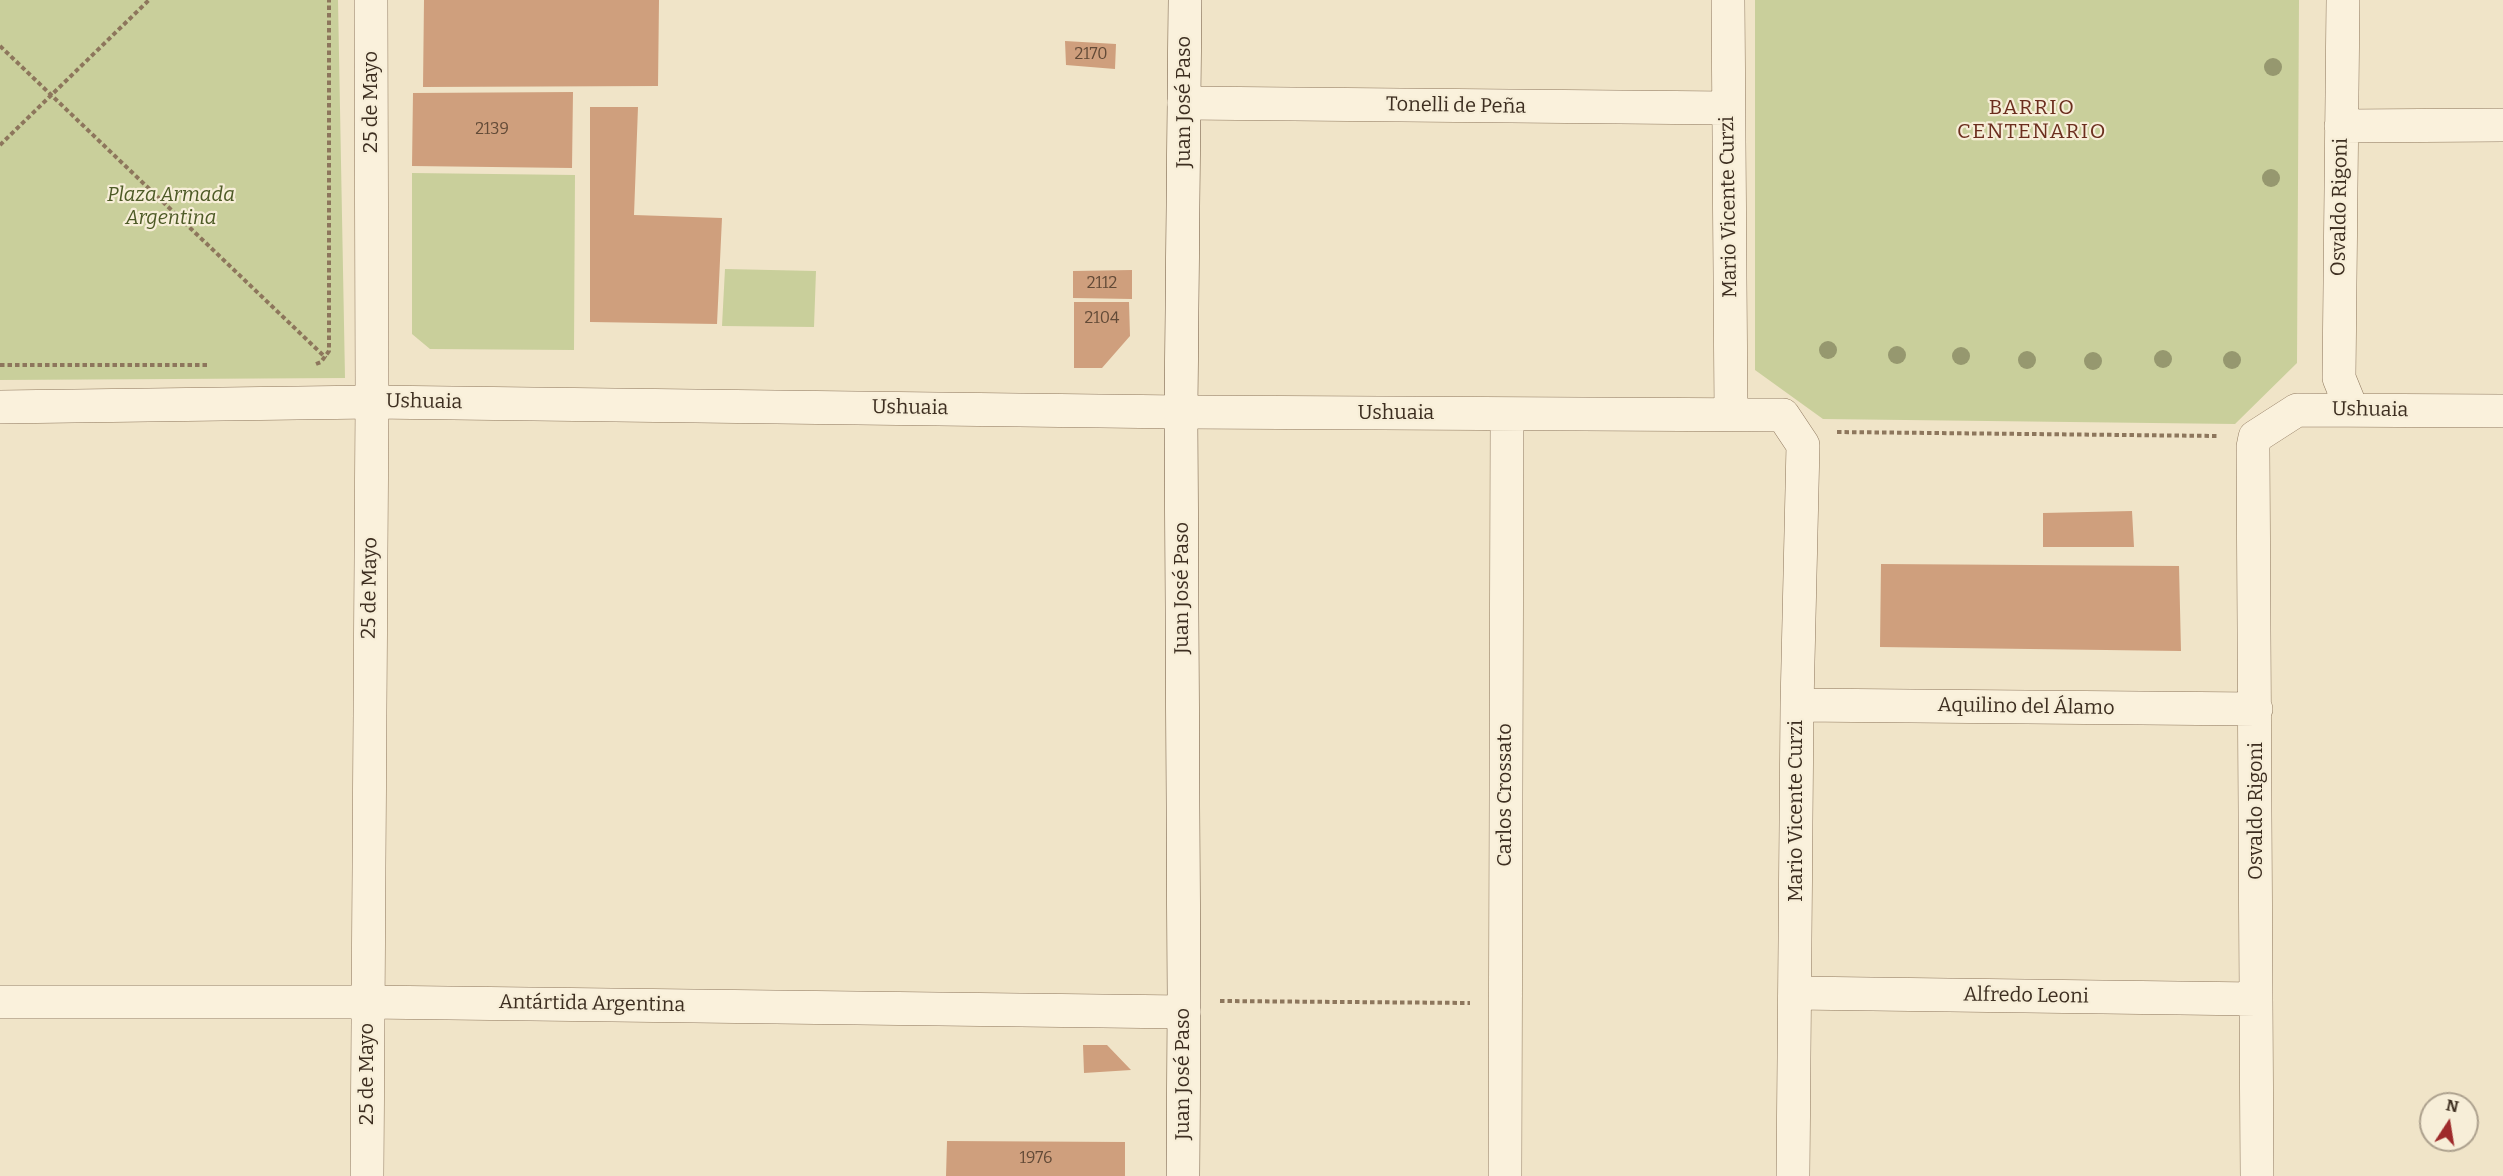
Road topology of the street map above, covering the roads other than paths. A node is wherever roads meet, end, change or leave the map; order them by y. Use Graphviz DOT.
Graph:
graph roads {
  1 [pos="371,0"];
  2 [pos="1185,0"];
  3 [pos="1728,0"];
  4 [pos="2343,0"];
  5 [pos="1184,103"];
  6 [pos="1728,108"];
  7 [pos="2503,125"];
  8 [pos="2341,126"];
  9 [pos="372,402"];
  10 [pos="0,407"];
  11 [pos="2352,410"];
  12 [pos="2503,411"];
  13 [pos="1181,412"];
  14 [pos="1508,414"];
  15 [pos="1731,414"];
  16 [pos="1798,438"];
  17 [pos="2254,442"];
  18 [pos="1797,705"];
  19 [pos="2256,709"];
  20 [pos="1795,993"];
  21 [pos="2256,999"];
  22 [pos="0,1002"];
  23 [pos="367,1002"];
  24 [pos="1184,1007"];
  25 [pos="367,1176"];
  26 [pos="1183,1176"];
  27 [pos="1505,1176"];
  28 [pos="1793,1176"];
  29 [pos="2257,1176"];
  1 -- 9 [label="street, 25 de Mayo"];
  2 -- 5 [label="street, Juan José Paso"];
  3 -- 6 [label="street, Mario Vicente Curzi"];
  4 -- 8 [label="street, Osvaldo Rigoni"];
  5 -- 6 [label="street, Tonelli de Peña"];
  5 -- 13 [label="street, Juan José Paso"];
  6 -- 15 [label="street, Mario Vicente Curzi"];
  7 -- 8 [label="street"];
  8 -- 11 [label="street, Osvaldo Rigoni"];
  9 -- 10 [label="street, Ushuaia"];
  9 -- 13 [label="street, Ushuaia"];
  9 -- 23 [label="street, 25 de Mayo"];
  11 -- 12 [label="street, Ushuaia"];
  11 -- 17 [label="street, Ushuaia"];
  13 -- 14 [label="street, Ushuaia"];
  13 -- 24 [label="street, Juan José Paso"];
  14 -- 15 [label="street, Ushuaia"];
  14 -- 27 [label="street, Carlos Crossato"];
  15 -- 16 [label="street, Ushuaia"];
  16 -- 18 [label="street, Mario Vicente Curzi"];
  17 -- 19 [label="street, Osvaldo Rigoni"];
  18 -- 19 [label="street, Aquilino del Álamo"];
  18 -- 20 [label="street, Mario Vicente Curzi"];
  19 -- 21 [label="street, Osvaldo Rigoni"];
  20 -- 21 [label="street, Alfredo Leoni"];
  20 -- 28 [label="street, Mario Vicente Curzi"];
  21 -- 29 [label="street, Osvaldo Rigoni"];
  22 -- 23 [label="street, Antártida Argentina"];
  23 -- 24 [label="street, Antártida Argentina"];
  23 -- 25 [label="street, 25 de Mayo"];
  24 -- 26 [label="street, Juan José Paso"];
}
